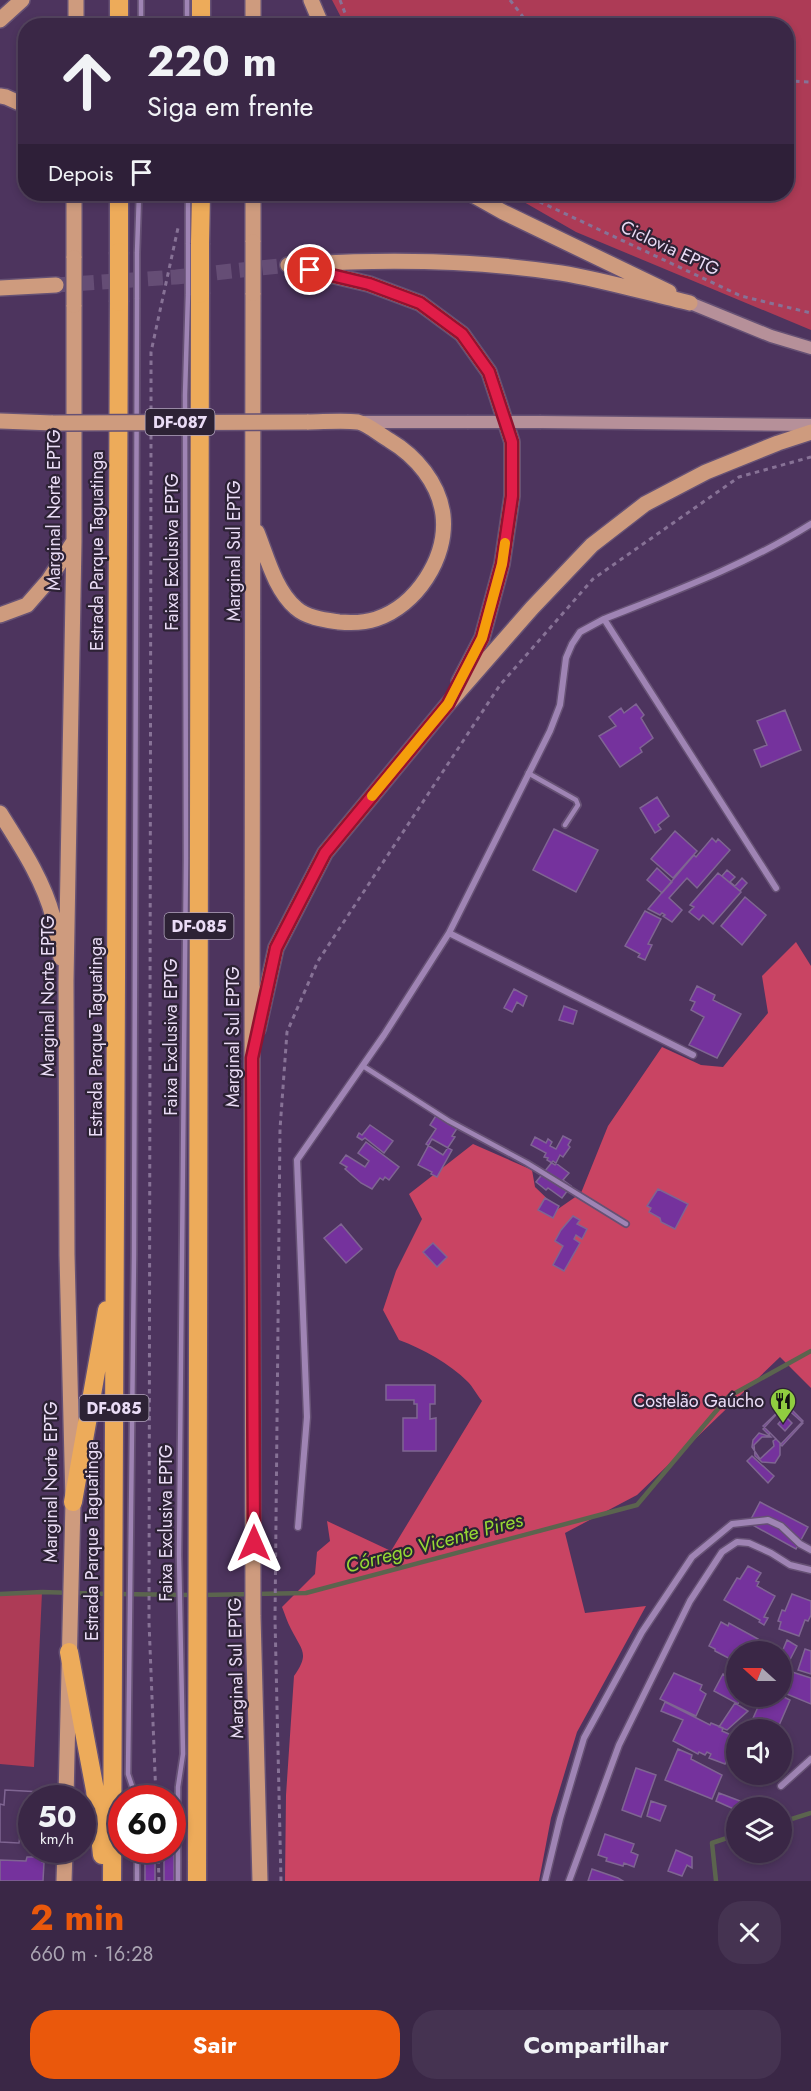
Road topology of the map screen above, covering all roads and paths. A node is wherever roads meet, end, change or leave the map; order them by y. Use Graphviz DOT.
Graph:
graph roads {
  1 [pos="22,0"];
  2 [pos="76,0"];
  3 [pos="119,0"];
  4 [pos="141,0"];
  5 [pos="187,0"];
  6 [pos="201,0"];
  7 [pos="253,0"];
  8 [pos="311,0"];
  9 [pos="340,0"];
  10 [pos="510,0"];
  11 [pos="76,18"];
  12 [pos="119,18"];
  13 [pos="141,18"];
  14 [pos="187,18"];
  15 [pos="201,18"];
  16 [pos="253,18"];
  17 [pos="319,18"];
  18 [pos="347,18"];
  19 [pos="524,18"];
  20 [pos="0,20"];
  21 [pos="794,81"];
  22 [pos="811,82"];
  23 [pos="0,96"];
  24 [pos="18,102"];
  25 [pos="74,201"];
  26 [pos="119,201"];
  27 [pos="139,201"];
  28 [pos="189,201"];
  29 [pos="200,201"];
  30 [pos="253,201"];
  31 [pos="483,201"];
  32 [pos="538,201"];
  33 [pos="178,227"];
  34 [pos="194,243"];
  35 [pos="57,285"];
  36 [pos="0,288"];
  37 [pos="194,294"];
  38 [pos="128,300"];
  39 [pos="690,303"];
  40 [pos="811,313"];
  41 [pos="811,348"];
  42 [pos="151,411"];
  43 [pos="0,421"];
  44 [pos="359,422"];
  45 [pos="811,425"];
  46 [pos="811,432"];
  47 [pos="151,435"];
  48 [pos="811,457"];
  49 [pos="254,523"];
  50 [pos="811,524"];
  51 [pos="74,541"];
  52 [pos="0,615"];
  53 [pos="604,619"];
  54 [pos="448,704"];
  55 [pos="528,773"];
  56 [pos="0,813"];
  57 [pos="565,825"];
  58 [pos="776,888"];
  59 [pos="449,933"];
  60 [pos="66,981"];
  61 [pos="693,1055"];
  62 [pos="252,1058"];
  63 [pos="363,1066"];
  64 [pos="626,1224"];
  65 [pos="116,1255"];
  66 [pos="73,1502"];
  67 [pos="298,1527"];
  68 [pos="811,1550"];
  69 [pos="121,1561"];
  70 [pos="811,1570"];
  71 [pos="69,1652"];
  72 [pos="811,1759"];
  73 [pos="66,1785"];
  74 [pos="132,1785"];
  75 [pos="155,1785"];
  76 [pos="781,1786"];
  77 [pos="65,1863"];
  78 [pos="137,1863"];
  79 [pos="158,1863"];
  80 [pos="64,1881"];
  81 [pos="105,1881"];
  82 [pos="112,1881"];
  83 [pos="137,1881"];
  84 [pos="159,1881"];
  85 [pos="178,1881"];
  86 [pos="197,1881"];
  87 [pos="260,1881"];
  88 [pos="280,1881"];
  89 [pos="544,1881"];
  90 [pos="569,1881"];
  1 -- 20 [label="main road"];
  2 -- 11 [label="main road"];
  3 -- 12 [label="highway"];
  4 -- 13 [label="lane"];
  5 -- 14 [label="lane"];
  6 -- 15 [label="highway"];
  7 -- 16 [label="main road"];
  8 -- 17 [label="main road"];
  9 -- 18 [label="path"];
  10 -- 19 [label="path"];
  21 -- 22 [label="path"];
  23 -- 24 [label="main road"];
  25 -- 51 [label="main road, Marginal Norte EPTG, bridge"];
  26 -- 38 [label="highway, Estrada Parque Taguatinga / DF-085, bridge"];
  27 -- 38 [label="lane, Faixa Exclusiva EPTG, bridge"];
  28 -- 34 [label="lane"];
  29 -- 34 [label="highway, DF-085"];
  30 -- 49 [label="main road, Marginal Sul EPTG, bridge"];
  31 -- 39 [label="main road"];
  32 -- 40 [label="path, Ciclovia EPTG"];
  33 -- 42 [label="path"];
  34 -- 37 [label="highway, DF-085, bridge"];
  35 -- 36 [label="main road"];
  37 -- 85 [label="lane, Faixa Exclusiva EPTG"];
  37 -- 86 [label="highway, DF-085"];
  38 -- 65 [label="highway, Estrada Parque Taguatinga / DF-085"];
  38 -- 69 [label="lane, Faixa Exclusiva EPTG"];
  39 -- 41 [label="main road"];
  39 -- 54 [label="main road"];
  43 -- 44 [label="main road, DF-087, bridge"];
  44 -- 45 [label="main road, bridge"];
  44 -- 49 [label="main road"];
  46 -- 54 [label="main road"];
  47 -- 75 [label="path"];
  48 -- 88 [label="path"];
  49 -- 62 [label="main road, Marginal Sul EPTG"];
  50 -- 53 [label="street"];
  51 -- 52 [label="main road"];
  51 -- 60 [label="main road, Marginal Norte EPTG"];
  53 -- 55 [label="street"];
  53 -- 58 [label="street"];
  54 -- 62 [label="main road"];
  55 -- 57 [label="lane"];
  55 -- 59 [label="street"];
  56 -- 60 [label="main road"];
  59 -- 61 [label="street"];
  59 -- 63 [label="street"];
  60 -- 66 [label="main road, Marginal Norte EPTG"];
  62 -- 87 [label="main road, Marginal Sul EPTG"];
  63 -- 64 [label="lane"];
  63 -- 67 [label="street"];
  65 -- 66 [label="highway"];
  65 -- 69 [label="highway, Estrada Parque Taguatinga / DF-085"];
  66 -- 71 [label="main road, Marginal Norte EPTG"];
  68 -- 89 [label="street"];
  69 -- 74 [label="lane, Faixa Exclusiva EPTG"];
  69 -- 82 [label="highway, Estrada Parque Taguatinga / DF-085"];
  70 -- 90 [label="street"];
  71 -- 73 [label="main road, Marginal Norte EPTG"];
  71 -- 81 [label="highway"];
  72 -- 76 [label="street"];
  77 -- 80 [label="main road"];
  78 -- 83 [label="lane"];
  79 -- 84 [label="path"];
}
